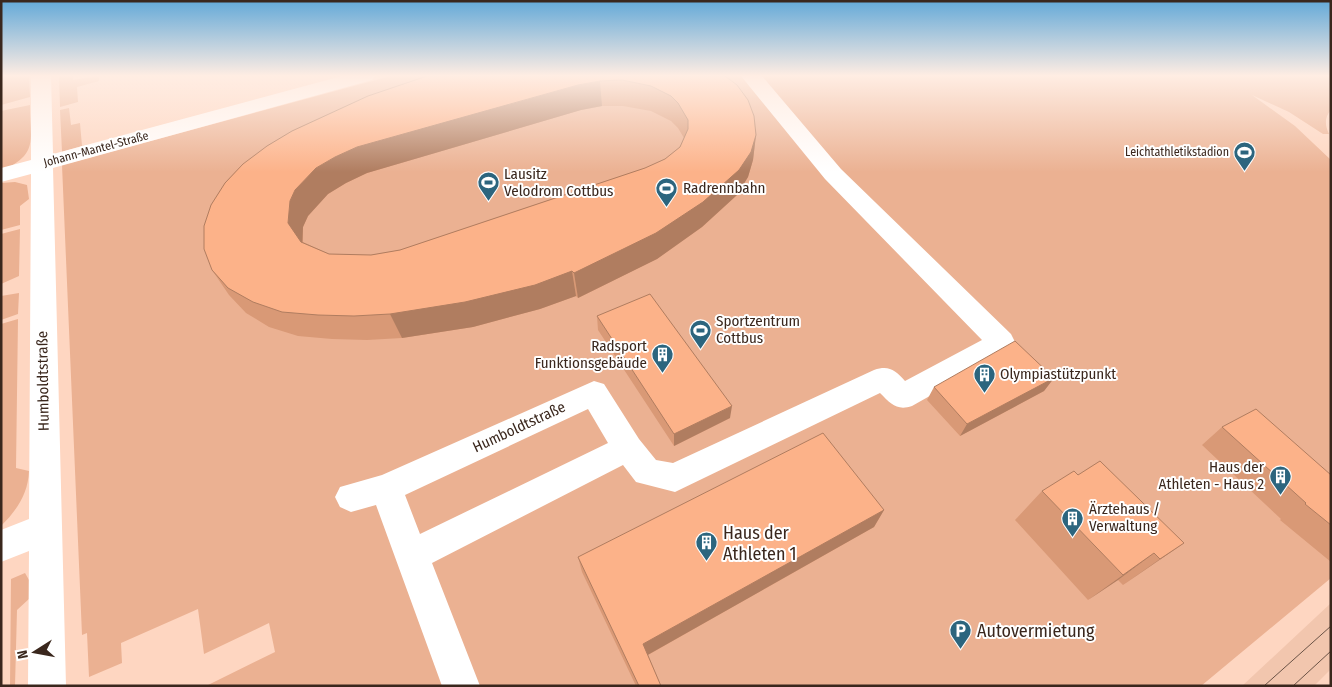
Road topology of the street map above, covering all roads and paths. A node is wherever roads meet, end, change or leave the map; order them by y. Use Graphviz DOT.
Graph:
graph roads {
  1 [pos="41,108"];
  2 [pos="248,108"];
  3 [pos="778,108"];
  4 [pos="41,165"];
  5 [pos="1,175"];
  6 [pos="628,448"];
  7 [pos="386,488"];
  8 [pos="351,497"];
  9 [pos="45,528"];
  10 [pos="1,546"];
  11 [pos="413,555"];
  12 [pos="46,686"];
  13 [pos="461,686"];
  1 -- 4 [label="street, Humboldtstraße"];
  2 -- 4 [label="street, Johann-Mantel-Straße"];
  3 -- 6 [label="street, Humboldtstraße"];
  4 -- 5 [label="street, Johann-Mantel-Straße"];
  4 -- 9 [label="street, Humboldtstraße"];
  6 -- 7 [label="street, Humboldtstraße"];
  6 -- 11 [label="street"];
  7 -- 8 [label="street, Humboldtstraße"];
  7 -- 11 [label="street"];
  9 -- 10 [label="street"];
  9 -- 12 [label="street, Humboldtstraße"];
  11 -- 13 [label="street"];
}
